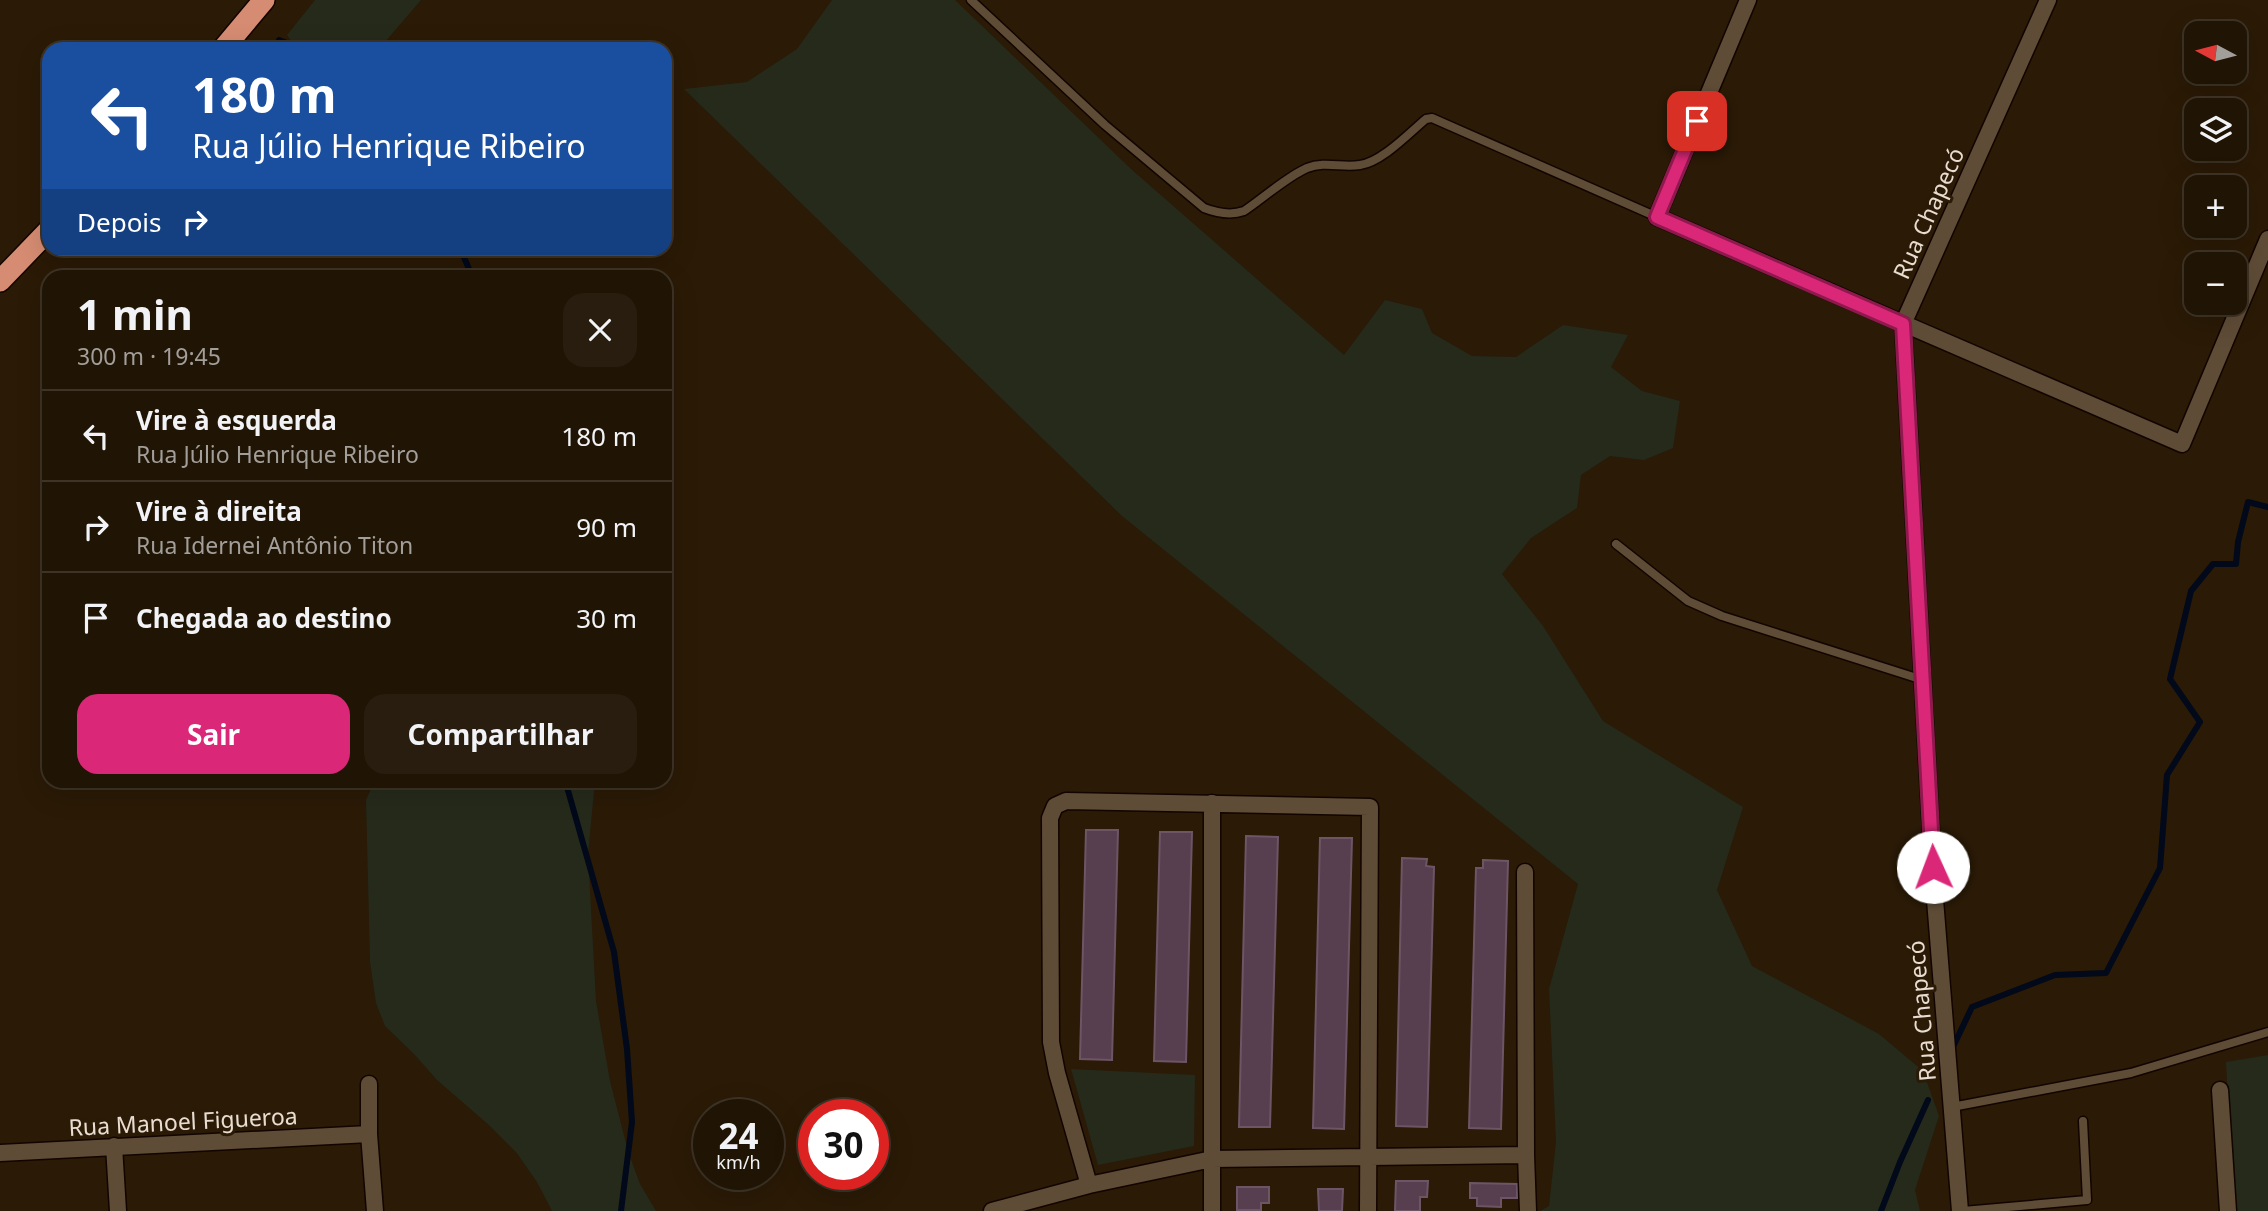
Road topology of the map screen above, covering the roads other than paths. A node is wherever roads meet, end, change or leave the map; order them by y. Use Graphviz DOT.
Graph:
graph roads {
  1 [pos="264,0"];
  2 [pos="971,0"];
  3 [pos="1748,0"];
  4 [pos="2048,0"];
  5 [pos="229,42"];
  6 [pos="1657,217"];
  7 [pos="42,237"];
  8 [pos="2268,239"];
  9 [pos="0,281"];
  10 [pos="1903,324"];
  11 [pos="1616,544"];
  12 [pos="1923,680"];
  13 [pos="1212,803"];
  14 [pos="1525,872"];
  15 [pos="2268,1032"];
  16 [pos="369,1084"];
  17 [pos="2220,1090"];
  18 [pos="1952,1107"];
  19 [pos="2083,1121"];
  20 [pos="369,1134"];
  21 [pos="114,1146"];
  22 [pos="0,1153"];
  23 [pos="1526,1155"];
  24 [pos="1369,1156"];
  25 [pos="1212,1159"];
  26 [pos="1089,1185"];
  27 [pos="118,1211"];
  28 [pos="375,1211"];
  29 [pos="992,1211"];
  30 [pos="1212,1211"];
  31 [pos="1368,1211"];
  32 [pos="1528,1211"];
  33 [pos="1962,1211"];
  34 [pos="2228,1211"];
  1 -- 5 [label="highway"];
  2 -- 6 [label="lane"];
  3 -- 6 [label="street"];
  4 -- 10 [label="street, Rua Chapecó"];
  6 -- 10 [label="street"];
  7 -- 9 [label="highway"];
  8 -- 10 [label="street"];
  10 -- 12 [label="street, Rua Chapecó"];
  11 -- 12 [label="lane"];
  12 -- 18 [label="street, Rua Chapecó"];
  13 -- 24 [label="street"];
  13 -- 25 [label="street"];
  13 -- 26 [label="street"];
  14 -- 23 [label="street"];
  15 -- 18 [label="lane"];
  16 -- 20 [label="street"];
  17 -- 34 [label="street"];
  18 -- 33 [label="street, Rua Chapecó"];
  19 -- 33 [label="lane"];
  20 -- 21 [label="street, Rua Manoel Figueroa"];
  20 -- 28 [label="street"];
  21 -- 22 [label="street, Rua Manoel Figueroa"];
  21 -- 27 [label="street"];
  23 -- 24 [label="street"];
  23 -- 32 [label="street"];
  24 -- 25 [label="street"];
  24 -- 31 [label="street"];
  25 -- 26 [label="street"];
  25 -- 30 [label="street"];
  26 -- 29 [label="street"];
}
